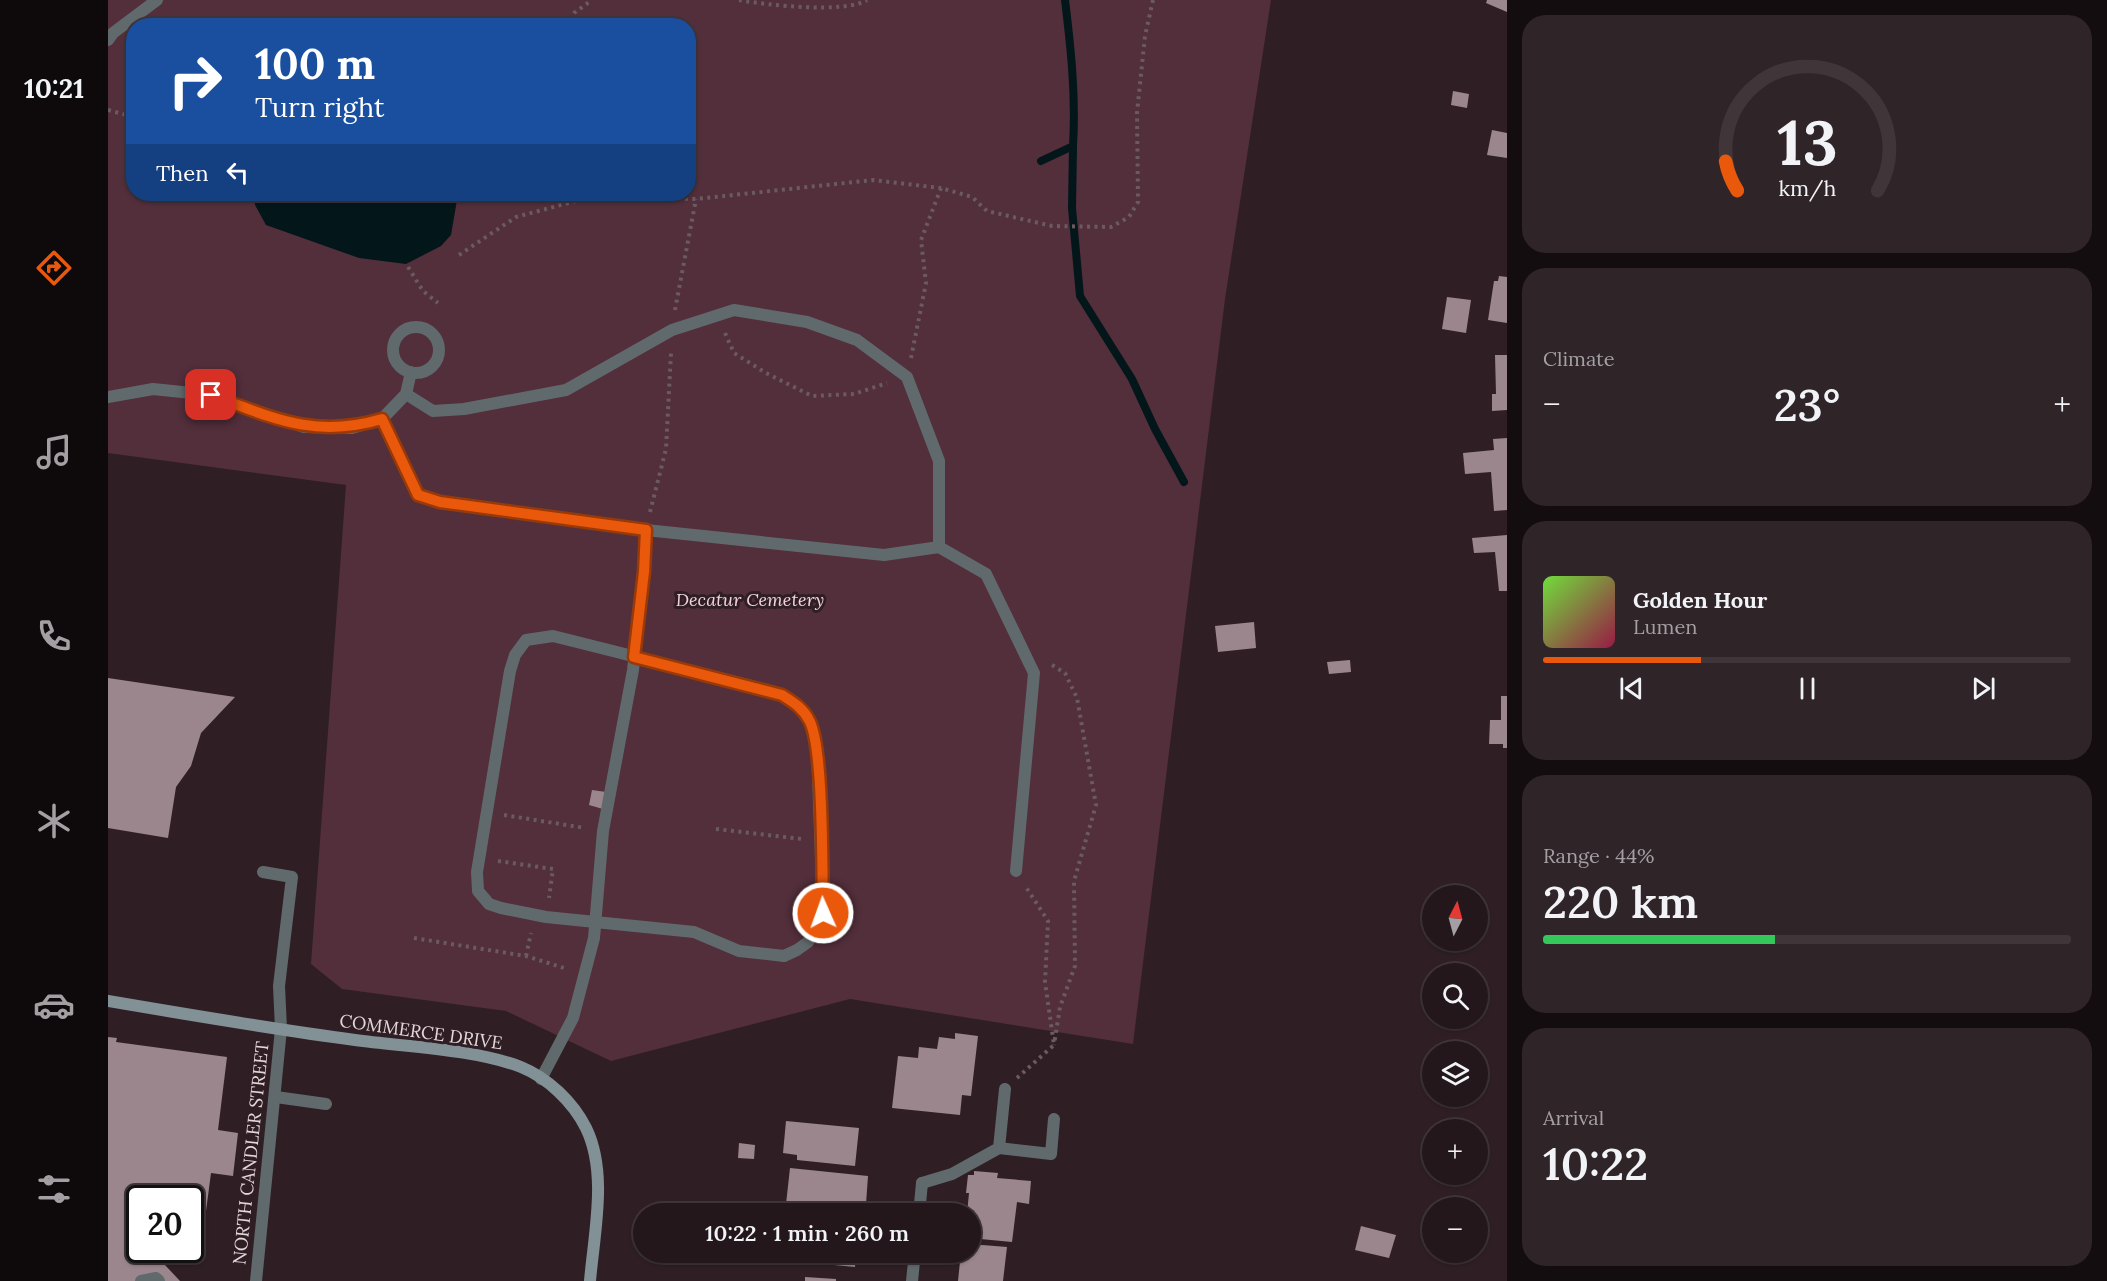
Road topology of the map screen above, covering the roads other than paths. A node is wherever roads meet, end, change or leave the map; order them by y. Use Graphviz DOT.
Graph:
graph roads {
  1 [pos="157,0"];
  2 [pos="133,18"];
  3 [pos="126,23"];
  4 [pos="108,40"];
  5 [pos="411,372"];
  6 [pos="406,394"];
  7 [pos="108,397"];
  8 [pos="382,419"];
  9 [pos="646,530"];
  10 [pos="939,547"];
  11 [pos="634,657"];
  12 [pos="1016,871"];
  13 [pos="262,872"];
  14 [pos="596,923"];
  15 [pos="108,1001"];
  16 [pos="281,1029"];
  17 [pos="541,1079"];
  18 [pos="1005,1089"];
  19 [pos="276,1097"];
  20 [pos="326,1104"];
  21 [pos="1054,1119"];
  22 [pos="999,1149"];
  23 [pos="920,1203"];
  24 [pos="914,1263"];
  25 [pos="141,1281"];
  26 [pos="159,1281"];
  27 [pos="256,1281"];
  28 [pos="590,1281"];
  29 [pos="912,1281"];
  1 -- 2 [label="street"];
  3 -- 4 [label="street"];
  5 -- 6 [label="street"];
  6 -- 8 [label="street"];
  6 -- 10 [label="street"];
  7 -- 8 [label="street"];
  8 -- 9 [label="street"];
  9 -- 10 [label="street"];
  9 -- 11 [label="street"];
  10 -- 12 [label="street"];
  11 -- 14 [label="street"];
  11 -- 14 [label="street"];
  11 -- 14 [label="street"];
  13 -- 16 [label="street, NORTH CANDLER STREET"];
  14 -- 17 [label="street"];
  15 -- 16 [label="main road, COMMERCE DRIVE"];
  16 -- 17 [label="main road, COMMERCE DRIVE"];
  16 -- 19 [label="street, NORTH CANDLER STREET"];
  17 -- 28 [label="main road, COMMERCE DRIVE"];
  18 -- 22 [label="street"];
  19 -- 20 [label="street"];
  19 -- 27 [label="street, NORTH CANDLER STREET"];
  21 -- 22 [label="street"];
  22 -- 23 [label="street"];
  24 -- 29 [label="street"];
  25 -- 26 [label="street"];
}
